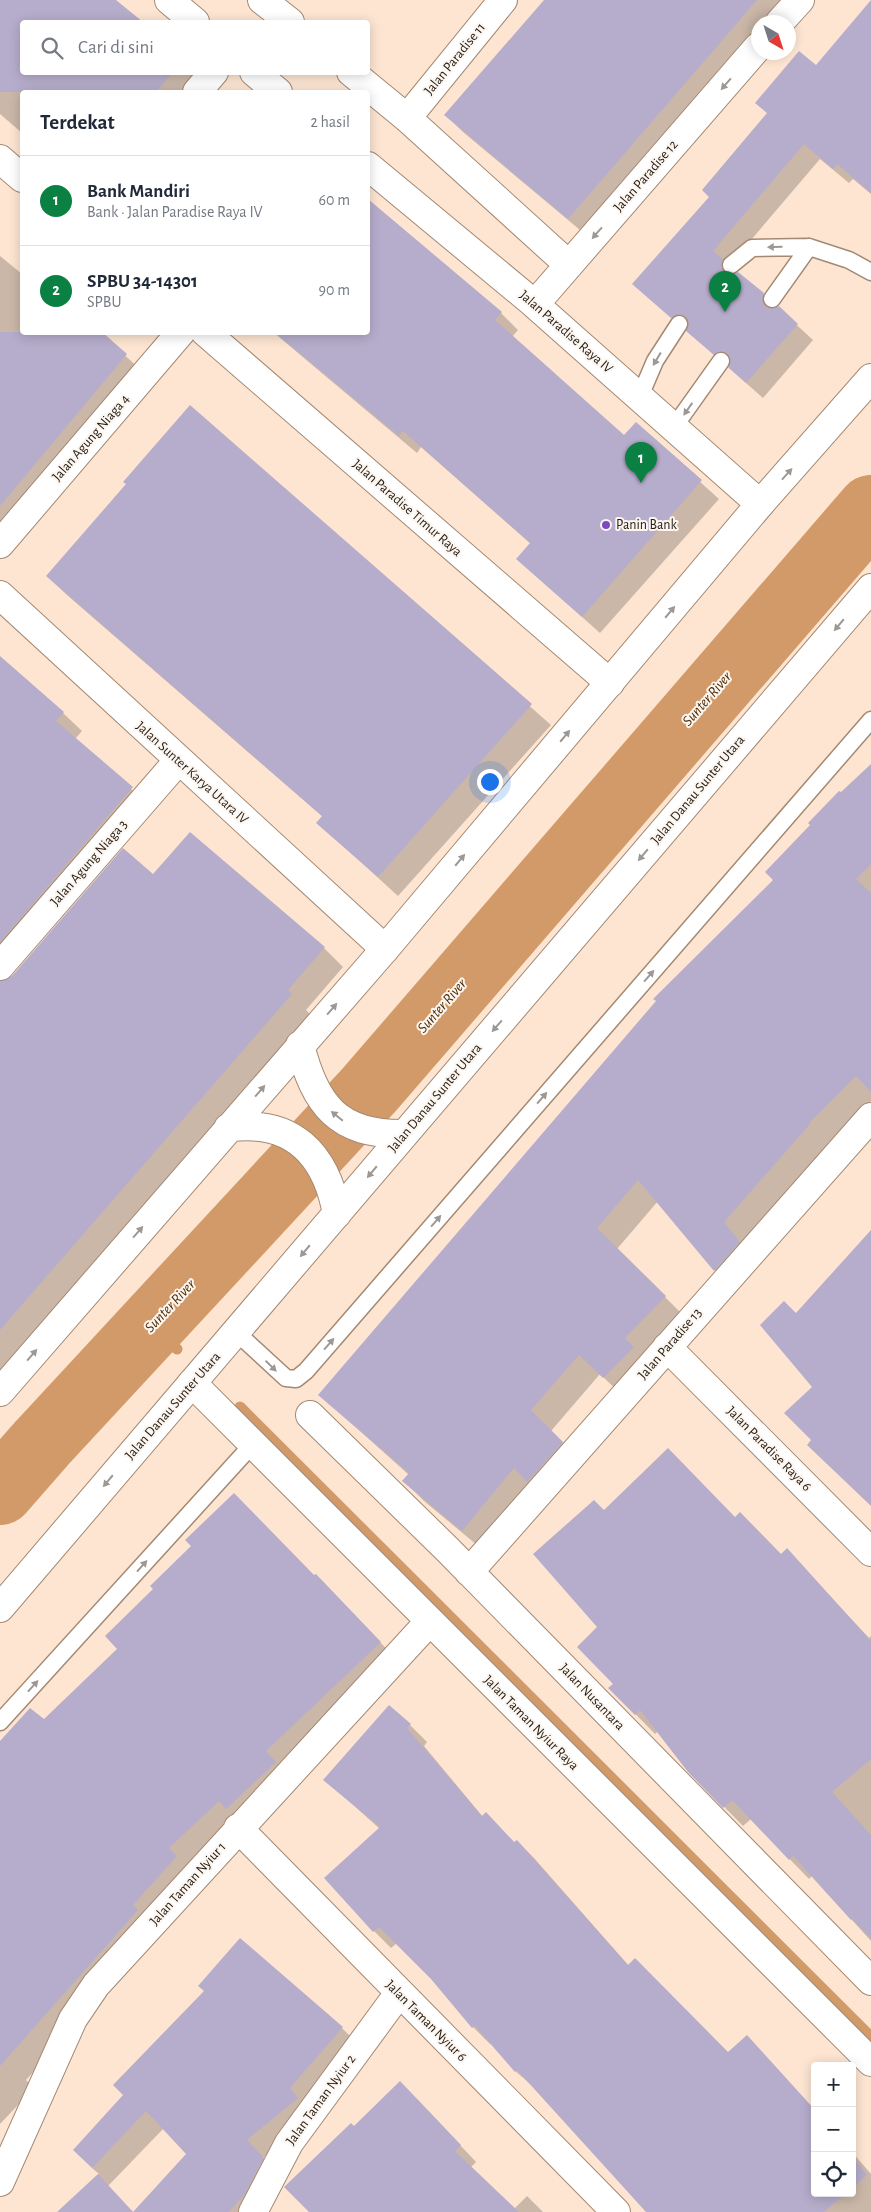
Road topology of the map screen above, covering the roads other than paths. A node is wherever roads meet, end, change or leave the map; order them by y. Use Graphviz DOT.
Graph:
graph roads {
  1 [pos="169,0"];
  2 [pos="503,0"];
  3 [pos="800,0"];
  4 [pos="264,1"];
  5 [pos="786,15"];
  6 [pos="193,20"];
  7 [pos="288,20"];
  8 [pos="751,55"];
  9 [pos="212,75"];
  10 [pos="258,75"];
  11 [pos="355,75"];
  12 [pos="200,90"];
  13 [pos="276,90"];
  14 [pos="407,118"];
  15 [pos="0,159"];
  16 [pos="370,168"];
  17 [pos="20,176"];
  18 [pos="809,248"];
  19 [pos="569,265"];
  20 [pos="730,265"];
  21 [pos="871,272"];
  22 [pos="772,299"];
  23 [pos="535,304"];
  24 [pos="679,324"];
  25 [pos="178,335"];
  26 [pos="208,335"];
  27 [pos="721,361"];
  28 [pos="871,378"];
  29 [pos="640,396"];
  30 [pos="674,427"];
  31 [pos="760,504"];
  32 [pos="0,544"];
  33 [pos="871,588"];
  34 [pos="0,595"];
  35 [pos="610,683"];
  36 [pos="871,720"];
  37 [pos="178,761"];
  38 [pos="384,949"];
  39 [pos="0,966"];
  40 [pos="300,1045"];
  41 [pos="871,1117"];
  42 [pos="228,1128"];
  43 [pos="404,1134"];
  44 [pos="336,1214"];
  45 [pos="236,1332"];
  46 [pos="668,1347"];
  47 [pos="192,1383"];
  48 [pos="0,1392"];
  49 [pos="310,1415"];
  50 [pos="252,1445"];
  51 [pos="869,1545"];
  52 [pos="469,1572"];
  53 [pos="0,1608"];
  54 [pos="429,1622"];
  55 [pos="0,1722"];
  56 [pos="238,1828"];
  57 [pos="871,1981"];
  58 [pos="399,1993"];
  59 [pos="871,2062"];
  60 [pos="0,2182"];
  61 [pos="262,2207"];
  62 [pos="616,2212"];
  1 -- 6 [label="street"];
  2 -- 14 [label="street, Jalan Paradise 11"];
  3 -- 5 [label="street"];
  4 -- 7 [label="street"];
  8 -- 19 [label="street, Jalan Paradise 12, one-way"];
  9 -- 12 [label="street"];
  10 -- 13 [label="street"];
  11 -- 14 [label="street"];
  14 -- 19 [label="street"];
  15 -- 17 [label="street"];
  16 -- 23 [label="street, Jalan Paradise Raya IV"];
  18 -- 20 [label="lane, one-way"];
  18 -- 21 [label="lane"];
  18 -- 22 [label="lane"];
  19 -- 23 [label="street, Jalan Paradise 12"];
  23 -- 29 [label="street, Jalan Paradise Raya IV"];
  24 -- 29 [label="lane, one-way"];
  25 -- 32 [label="street, Jalan Agung Niaga 4"];
  26 -- 35 [label="street, Jalan Paradise Timur Raya"];
  27 -- 30 [label="lane, one-way"];
  31 -- 28 [label="street, one-way"];
  29 -- 30 [label="street, Jalan Paradise Raya IV"];
  30 -- 31 [label="street, Jalan Paradise Raya IV"];
  35 -- 31 [label="street, one-way"];
  33 -- 43 [label="street, Jalan Danau Sunter Utara, one-way"];
  34 -- 37 [label="street, Jalan Sunter Karya Utara IV"];
  38 -- 35 [label="street, one-way"];
  45 -- 36 [label="lane, one-way"];
  37 -- 38 [label="street, Jalan Sunter Karya Utara IV"];
  37 -- 39 [label="street, Jalan Agung Niaga 3"];
  40 -- 38 [label="street, one-way"];
  42 -- 40 [label="street, one-way"];
  43 -- 40 [label="street, one-way"];
  41 -- 46 [label="street, Jalan Paradise 13"];
  42 -- 44 [label="street"];
  48 -- 42 [label="street, one-way"];
  43 -- 44 [label="street, Jalan Danau Sunter Utara, one-way"];
  44 -- 45 [label="street, Jalan Danau Sunter Utara, one-way"];
  45 -- 47 [label="street, Jalan Danau Sunter Utara"];
  46 -- 51 [label="street, Jalan Paradise Raya 6"];
  46 -- 52 [label="street, Jalan Paradise 13"];
  47 -- 50 [label="street, Jalan Taman Nyiur Raya"];
  47 -- 53 [label="street, Jalan Danau Sunter Utara, one-way"];
  49 -- 52 [label="street, Jalan Nusantara"];
  50 -- 54 [label="street, Jalan Taman Nyiur Raya"];
  55 -- 50 [label="lane, one-way"];
  52 -- 57 [label="street, Jalan Nusantara"];
  54 -- 56 [label="street, Jalan Taman Nyiur 1"];
  54 -- 59 [label="street, Jalan Taman Nyiur Raya"];
  56 -- 58 [label="street, Jalan Taman Nyiur 6"];
  56 -- 60 [label="street, Jalan Taman Nyiur 1"];
  58 -- 61 [label="street, Jalan Taman Nyiur 2"];
  58 -- 62 [label="street, Jalan Taman Nyiur 6"];
}
